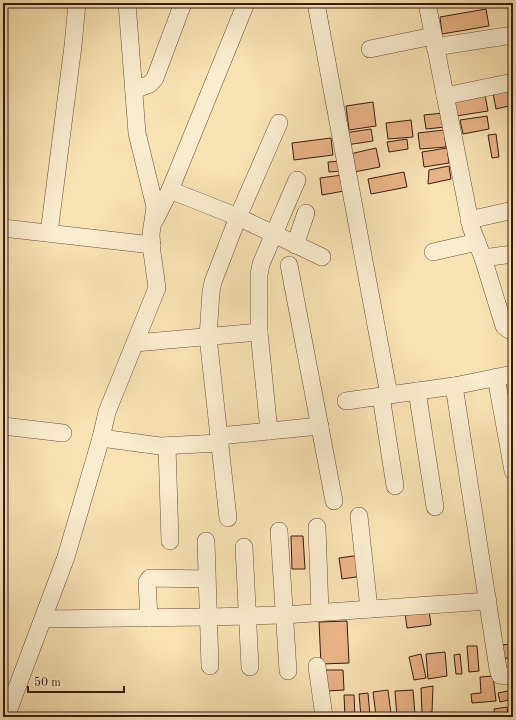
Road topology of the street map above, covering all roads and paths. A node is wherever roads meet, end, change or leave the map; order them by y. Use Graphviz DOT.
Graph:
graph roads {
  1 [pos="77,3"];
  2 [pos="127,3"];
  3 [pos="183,3"];
  4 [pos="246,3"];
  5 [pos="316,3"];
  6 [pos="427,3"];
  7 [pos="513,36"];
  8 [pos="434,42"];
  9 [pos="370,49"];
  10 [pos="513,82"];
  11 [pos="134,90"];
  12 [pos="445,96"];
  13 [pos="279,123"];
  14 [pos="297,180"];
  15 [pos="170,190"];
  16 [pos="513,210"];
  17 [pos="306,213"];
  18 [pos="238,218"];
  19 [pos="469,220"];
  20 [pos="152,226"];
  21 [pos="3,228"];
  22 [pos="49,233"];
  23 [pos="274,235"];
  24 [pos="477,242"];
  25 [pos="295,244"];
  26 [pos="152,245"];
  27 [pos="433,252"];
  28 [pos="513,254"];
  29 [pos="322,257"];
  30 [pos="484,258"];
  31 [pos="289,265"];
  32 [pos="513,331"];
  33 [pos="259,332"];
  34 [pos="208,336"];
  35 [pos="135,343"];
  36 [pos="513,374"];
  37 [pos="496,377"];
  38 [pos="454,386"];
  39 [pos="417,391"];
  40 [pos="385,395"];
  41 [pos="346,401"];
  42 [pos="3,426"];
  43 [pos="320,426"];
  44 [pos="269,431"];
  45 [pos="63,433"];
  46 [pos="101,438"];
  47 [pos="219,440"];
  48 [pos="167,446"];
  49 [pos="513,471"];
  50 [pos="396,486"];
  51 [pos="334,501"];
  52 [pos="436,507"];
  53 [pos="359,516"];
  54 [pos="228,518"];
  55 [pos="317,527"];
  56 [pos="279,531"];
  57 [pos="170,541"];
  58 [pos="206,541"];
  59 [pos="244,547"];
  60 [pos="208,579"];
  61 [pos="488,601"];
  62 [pos="369,609"];
  63 [pos="320,612"];
  64 [pos="284,614"];
  65 [pos="247,616"];
  66 [pos="209,617"];
  67 [pos="149,618"];
  68 [pos="44,619"];
  69 [pos="210,666"];
  70 [pos="317,666"];
  71 [pos="250,667"];
  72 [pos="288,671"];
  73 [pos="513,676"];
  74 [pos="6,717"];
  75 [pos="324,717"];
  1 -- 22 [label="street"];
  2 -- 11 [label="street"];
  3 -- 11 [label="street"];
  4 -- 15 [label="street"];
  5 -- 40 [label="street"];
  6 -- 8 [label="street"];
  7 -- 8 [label="street"];
  8 -- 9 [label="street"];
  8 -- 12 [label="street"];
  10 -- 12 [label="street"];
  11 -- 20 [label="street"];
  12 -- 19 [label="street"];
  13 -- 18 [label="street"];
  14 -- 23 [label="street"];
  15 -- 18 [label="street"];
  15 -- 20 [label="street"];
  16 -- 19 [label="street"];
  17 -- 25 [label="street"];
  18 -- 23 [label="street"];
  18 -- 34 [label="street"];
  19 -- 24 [label="street"];
  20 -- 26 [label="street"];
  21 -- 22 [label="street"];
  22 -- 26 [label="street"];
  23 -- 25 [label="street"];
  23 -- 33 [label="street"];
  24 -- 27 [label="street"];
  24 -- 30 [label="street"];
  25 -- 29 [label="street"];
  26 -- 35 [label="street"];
  28 -- 30 [label="street"];
  30 -- 32 [label="street"];
  31 -- 43 [label="street"];
  33 -- 34 [label="street"];
  33 -- 44 [label="street"];
  34 -- 35 [label="street"];
  34 -- 47 [label="street"];
  35 -- 46 [label="street"];
  36 -- 37 [label="street"];
  37 -- 38 [label="street"];
  37 -- 49 [label="street"];
  38 -- 39 [label="street"];
  38 -- 61 [label="street"];
  39 -- 40 [label="street"];
  39 -- 52 [label="street"];
  40 -- 41 [label="street"];
  40 -- 50 [label="street"];
  42 -- 45 [label="street"];
  43 -- 44 [label="street"];
  43 -- 51 [label="street"];
  44 -- 47 [label="street"];
  46 -- 48 [label="street"];
  46 -- 68 [label="street"];
  47 -- 48 [label="street"];
  47 -- 54 [label="street"];
  48 -- 57 [label="street"];
  53 -- 62 [label="street"];
  55 -- 63 [label="street"];
  56 -- 64 [label="street"];
  58 -- 60 [label="street"];
  59 -- 65 [label="street"];
  60 -- 66 [label="street"];
  60 -- 67 [label="street"];
  61 -- 62 [label="street"];
  61 -- 73 [label="street"];
  62 -- 63 [label="street"];
  63 -- 64 [label="street"];
  64 -- 65 [label="street"];
  64 -- 72 [label="street"];
  65 -- 66 [label="street"];
  65 -- 71 [label="street"];
  66 -- 67 [label="street"];
  66 -- 69 [label="street"];
  67 -- 68 [label="street"];
  68 -- 74 [label="street"];
  70 -- 75 [label="street"];
}
